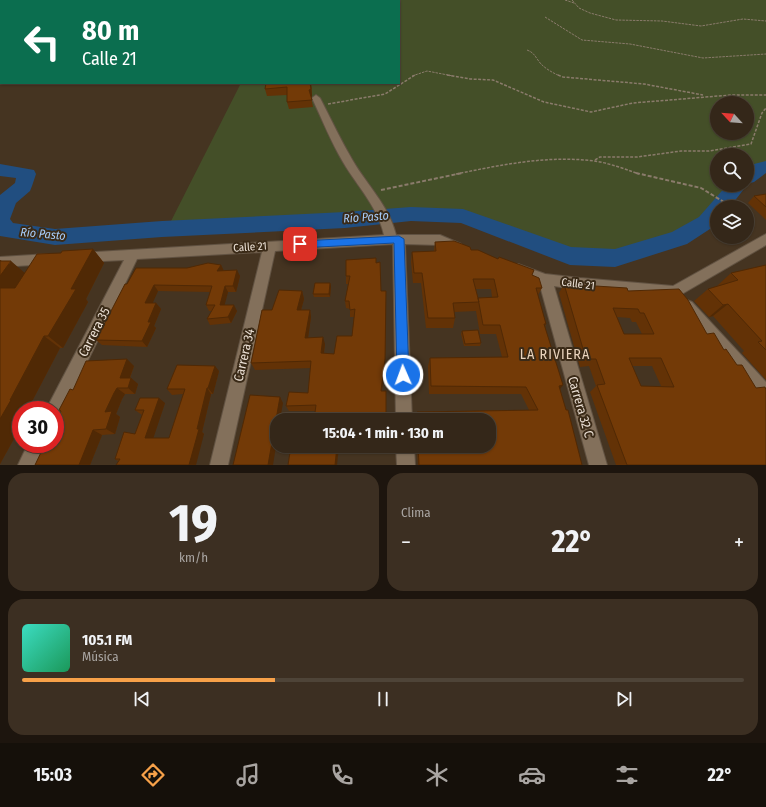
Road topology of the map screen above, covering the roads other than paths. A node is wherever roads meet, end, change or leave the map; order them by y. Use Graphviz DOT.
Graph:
graph roads {
  1 [pos="316,98"];
  2 [pos="392,235"];
  3 [pos="766,240"];
  4 [pos="270,246"];
  5 [pos="468,251"];
  6 [pos="134,255"];
  7 [pos="0,262"];
  8 [pos="503,264"];
  9 [pos="545,279"];
  10 [pos="675,292"];
  11 [pos="766,394"];
  12 [pos="59,401"];
  13 [pos="404,413"];
  14 [pos="32,453"];
  15 [pos="405,453"];
  16 [pos="26,465"];
  17 [pos="219,465"];
  18 [pos="406,465"];
  19 [pos="598,465"];
  1 -- 2 [label="street"];
  2 -- 4 [label="street, Calle 21"];
  2 -- 5 [label="street, Calle 21"];
  2 -- 13 [label="street"];
  3 -- 10 [label="street"];
  4 -- 6 [label="street, Calle 21"];
  4 -- 17 [label="street, Carrera 34"];
  6 -- 7 [label="street, Calle 21"];
  6 -- 12 [label="street, Carrera 35"];
  8 -- 9 [label="street, Calle 21"];
  9 -- 10 [label="street, Calle 21"];
  9 -- 19 [label="street, Carrera 32 C"];
  10 -- 11 [label="street"];
  14 -- 16 [label="street"];
  15 -- 18 [label="street"];
}
